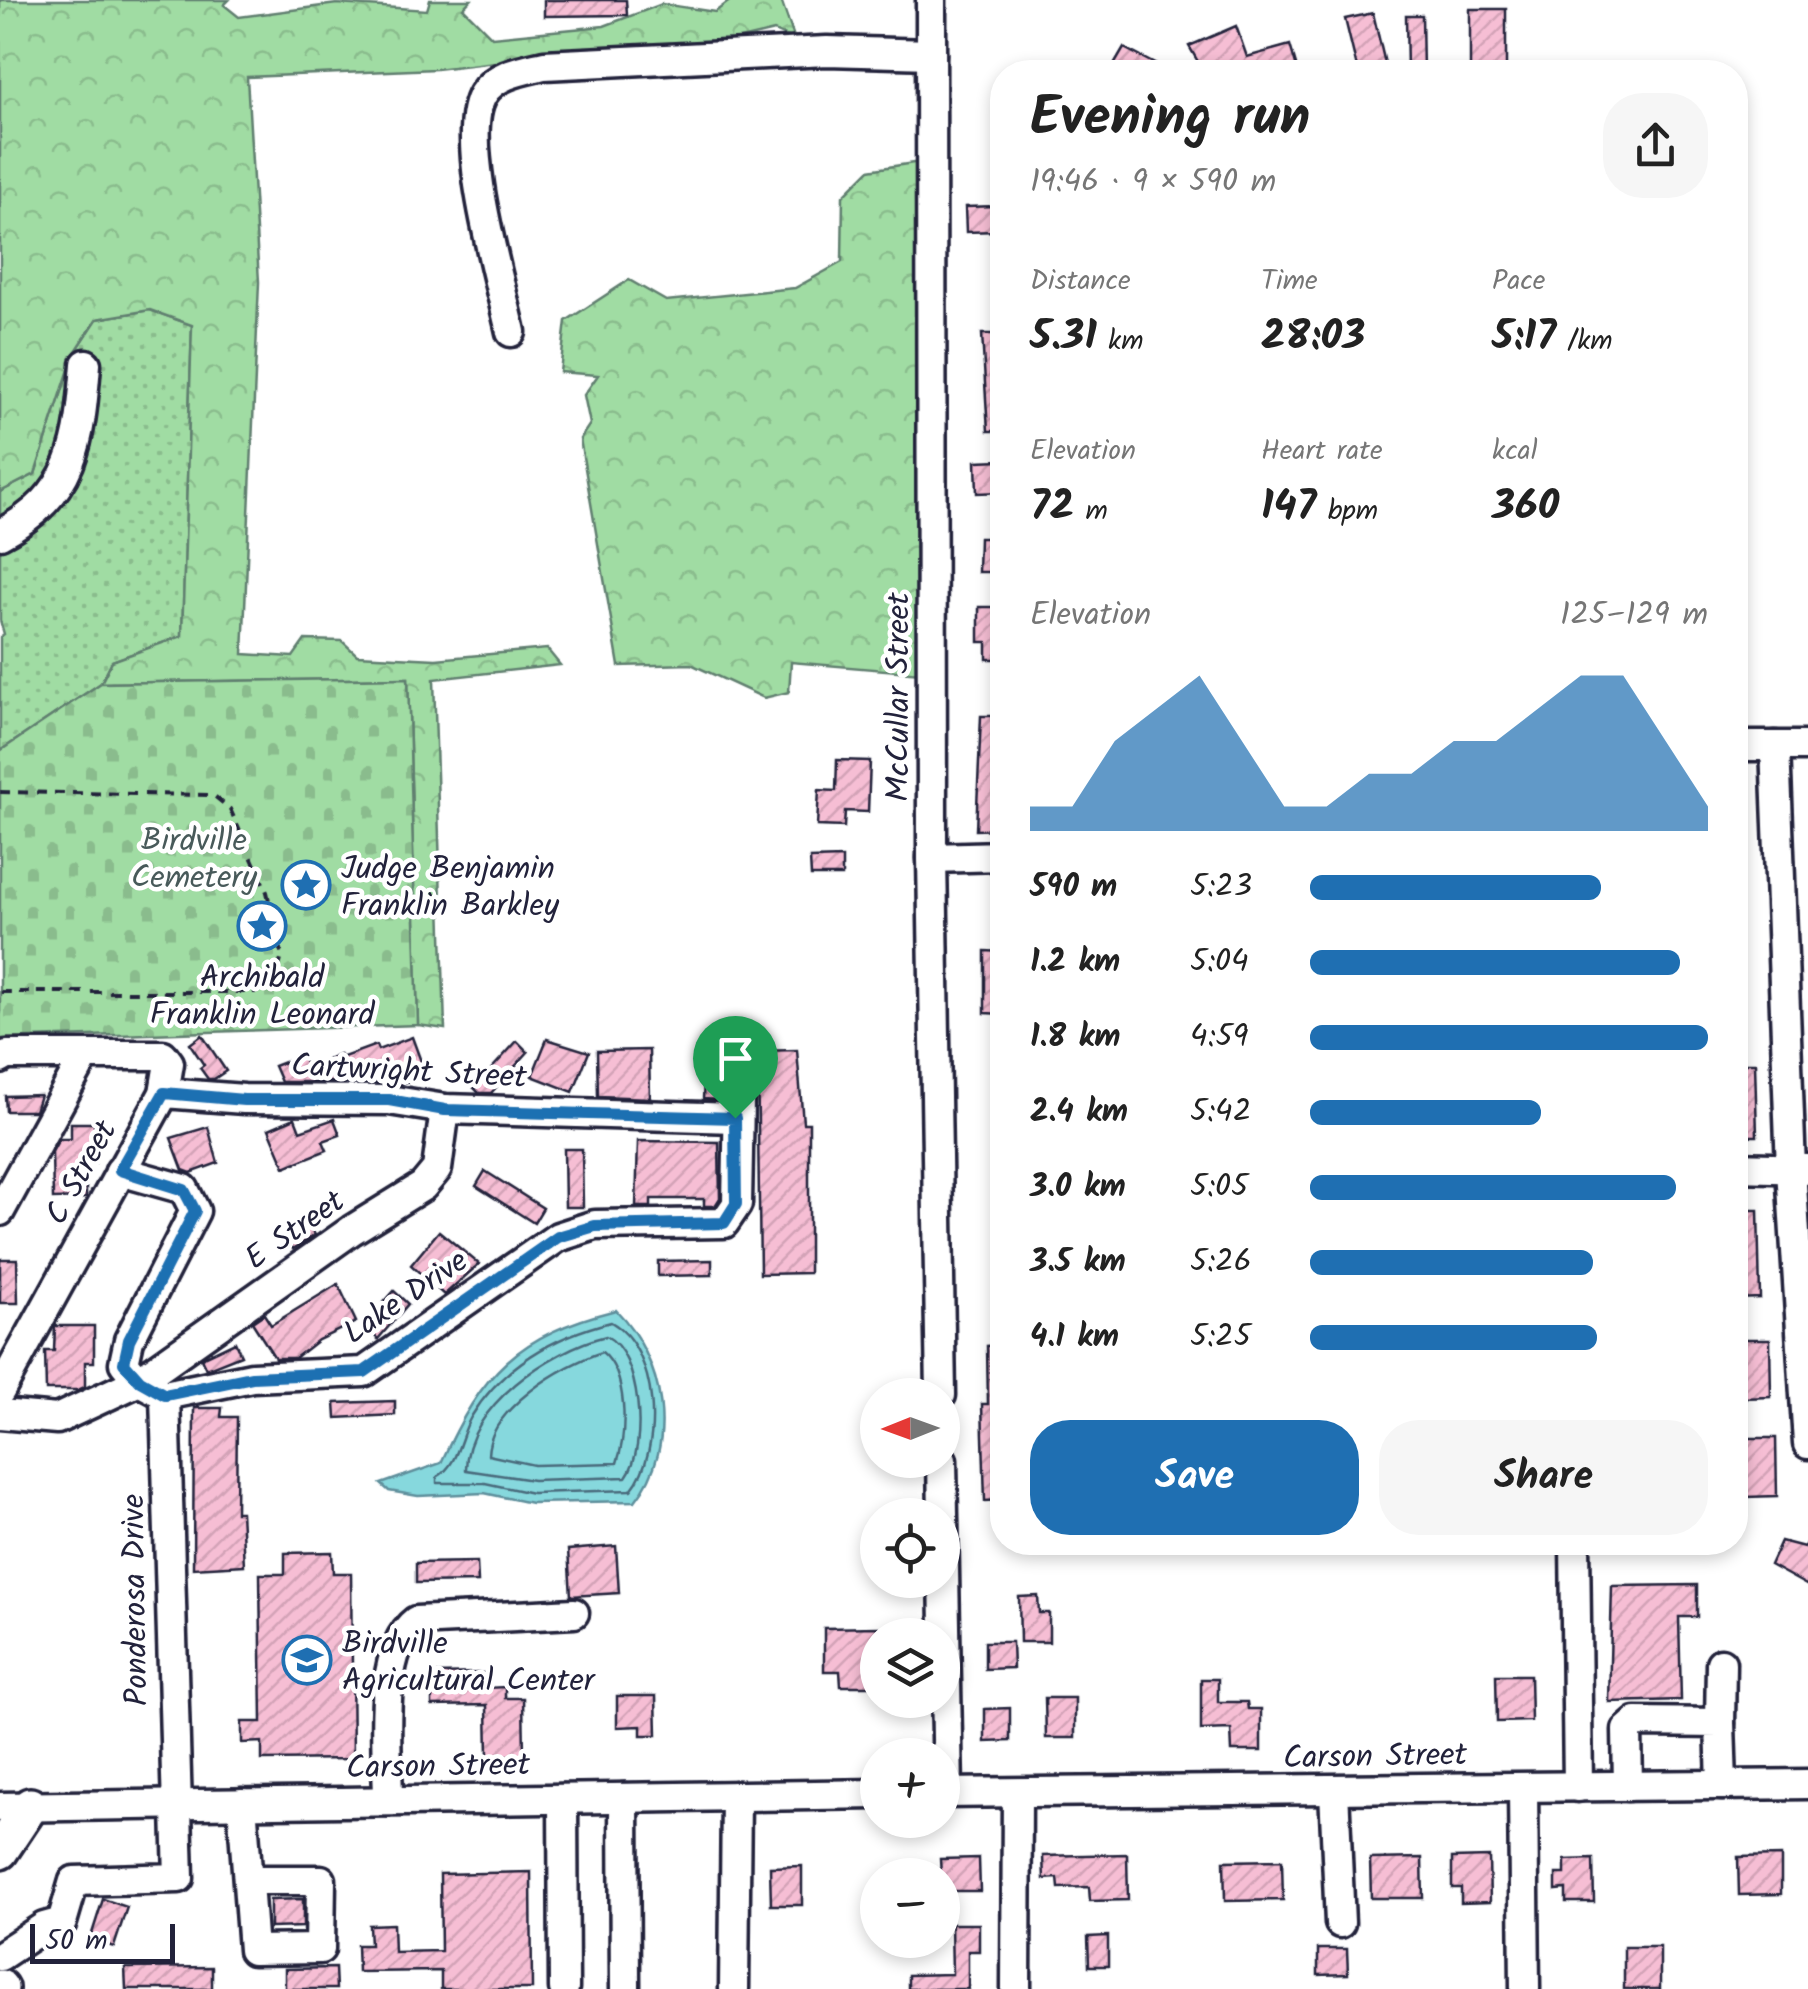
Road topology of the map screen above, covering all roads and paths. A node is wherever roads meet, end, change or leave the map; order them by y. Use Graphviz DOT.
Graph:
graph roads {
  1 [pos="931,0"];
  2 [pos="932,54"];
  3 [pos="511,332"];
  4 [pos="86,364"];
  5 [pos="0,534"];
  6 [pos="1748,746"];
  7 [pos="1775,746"];
  8 [pos="1808,746"];
  9 [pos="0,792"];
  10 [pos="990,856"];
  11 [pos="932,858"];
  12 [pos="0,992"];
  13 [pos="740,1046"];
  14 [pos="85,1056"];
  15 [pos="0,1059"];
  16 [pos="164,1093"];
  17 [pos="445,1110"];
  18 [pos="735,1118"];
  19 [pos="1748,1167"];
  20 [pos="1800,1169"];
  21 [pos="120,1170"];
  22 [pos="0,1211"];
  23 [pos="941,1378"];
  24 [pos="140,1381"];
  25 [pos="0,1392"];
  26 [pos="165,1395"];
  27 [pos="0,1414"];
  28 [pos="1808,1444"];
  29 [pos="942,1478"];
  30 [pos="1576,1555"];
  31 [pos="574,1613"];
  32 [pos="1720,1663"];
  33 [pos="1720,1723"];
  34 [pos="945,1738"];
  35 [pos="1808,1784"];
  36 [pos="1628,1786"];
  37 [pos="1722,1786"];
  38 [pos="1578,1787"];
  39 [pos="1523,1788"];
  40 [pos="1334,1790"];
  41 [pos="960,1793"];
  42 [pos="860,1794"];
  43 [pos="1016,1794"];
  44 [pos="736,1796"];
  45 [pos="563,1798"];
  46 [pos="624,1798"];
  47 [pos="388,1801"];
  48 [pos="242,1803"];
  49 [pos="174,1804"];
  50 [pos="15,1806"];
  51 [pos="0,1851"];
  52 [pos="248,1880"];
  53 [pos="1340,1923"];
  54 [pos="0,1956"];
  55 [pos="564,1988"];
  56 [pos="626,1989"];
  57 [pos="734,1989"];
  58 [pos="1016,1989"];
  59 [pos="1524,1989"];
  1 -- 2 [label="street, McCullar Street"];
  2 -- 3 [label="street"];
  2 -- 11 [label="street, McCullar Street"];
  4 -- 5 [label="street"];
  6 -- 7 [label="street"];
  7 -- 8 [label="street"];
  7 -- 20 [label="street"];
  9 -- 12 [label="path"];
  10 -- 11 [label="street"];
  11 -- 23 [label="street, McCullar Street"];
  13 -- 18 [label="street"];
  14 -- 15 [label="street"];
  14 -- 16 [label="street"];
  14 -- 22 [label="street"];
  16 -- 17 [label="street, Cartwright Street"];
  16 -- 21 [label="street, C Street"];
  17 -- 18 [label="street, Cartwright Street"];
  17 -- 24 [label="street, E Street"];
  18 -- 26 [label="street, Lake Drive"];
  19 -- 20 [label="street"];
  20 -- 28 [label="street"];
  21 -- 24 [label="street"];
  21 -- 25 [label="street, C Street"];
  24 -- 26 [label="street"];
  24 -- 27 [label="street"];
  26 -- 49 [label="street, Ponderosa Drive"];
  29 -- 34 [label="street"];
  30 -- 38 [label="street"];
  31 -- 47 [label="street"];
  32 -- 33 [label="street"];
  33 -- 36 [label="street"];
  33 -- 37 [label="street"];
  35 -- 37 [label="street, Carson Street"];
  36 -- 37 [label="street, Carson Street"];
  36 -- 38 [label="street, Carson Street"];
  38 -- 39 [label="street, Carson Street"];
  39 -- 40 [label="street, Carson Street"];
  39 -- 59 [label="street"];
  40 -- 43 [label="street, Carson Street"];
  40 -- 53 [label="street"];
  41 -- 43 [label="street, Carson Street"];
  42 -- 44 [label="street, Carson Street"];
  43 -- 58 [label="street"];
  44 -- 46 [label="street, Carson Street"];
  44 -- 57 [label="street"];
  45 -- 46 [label="street, Carson Street"];
  45 -- 47 [label="street, Carson Street"];
  45 -- 55 [label="street"];
  46 -- 56 [label="street"];
  47 -- 48 [label="street, Carson Street"];
  48 -- 49 [label="street, Carson Street"];
  48 -- 52 [label="street"];
  49 -- 50 [label="street, Carson Street"];
  49 -- 54 [label="street, Ponderosa Drive"];
  50 -- 51 [label="main road"];
}
